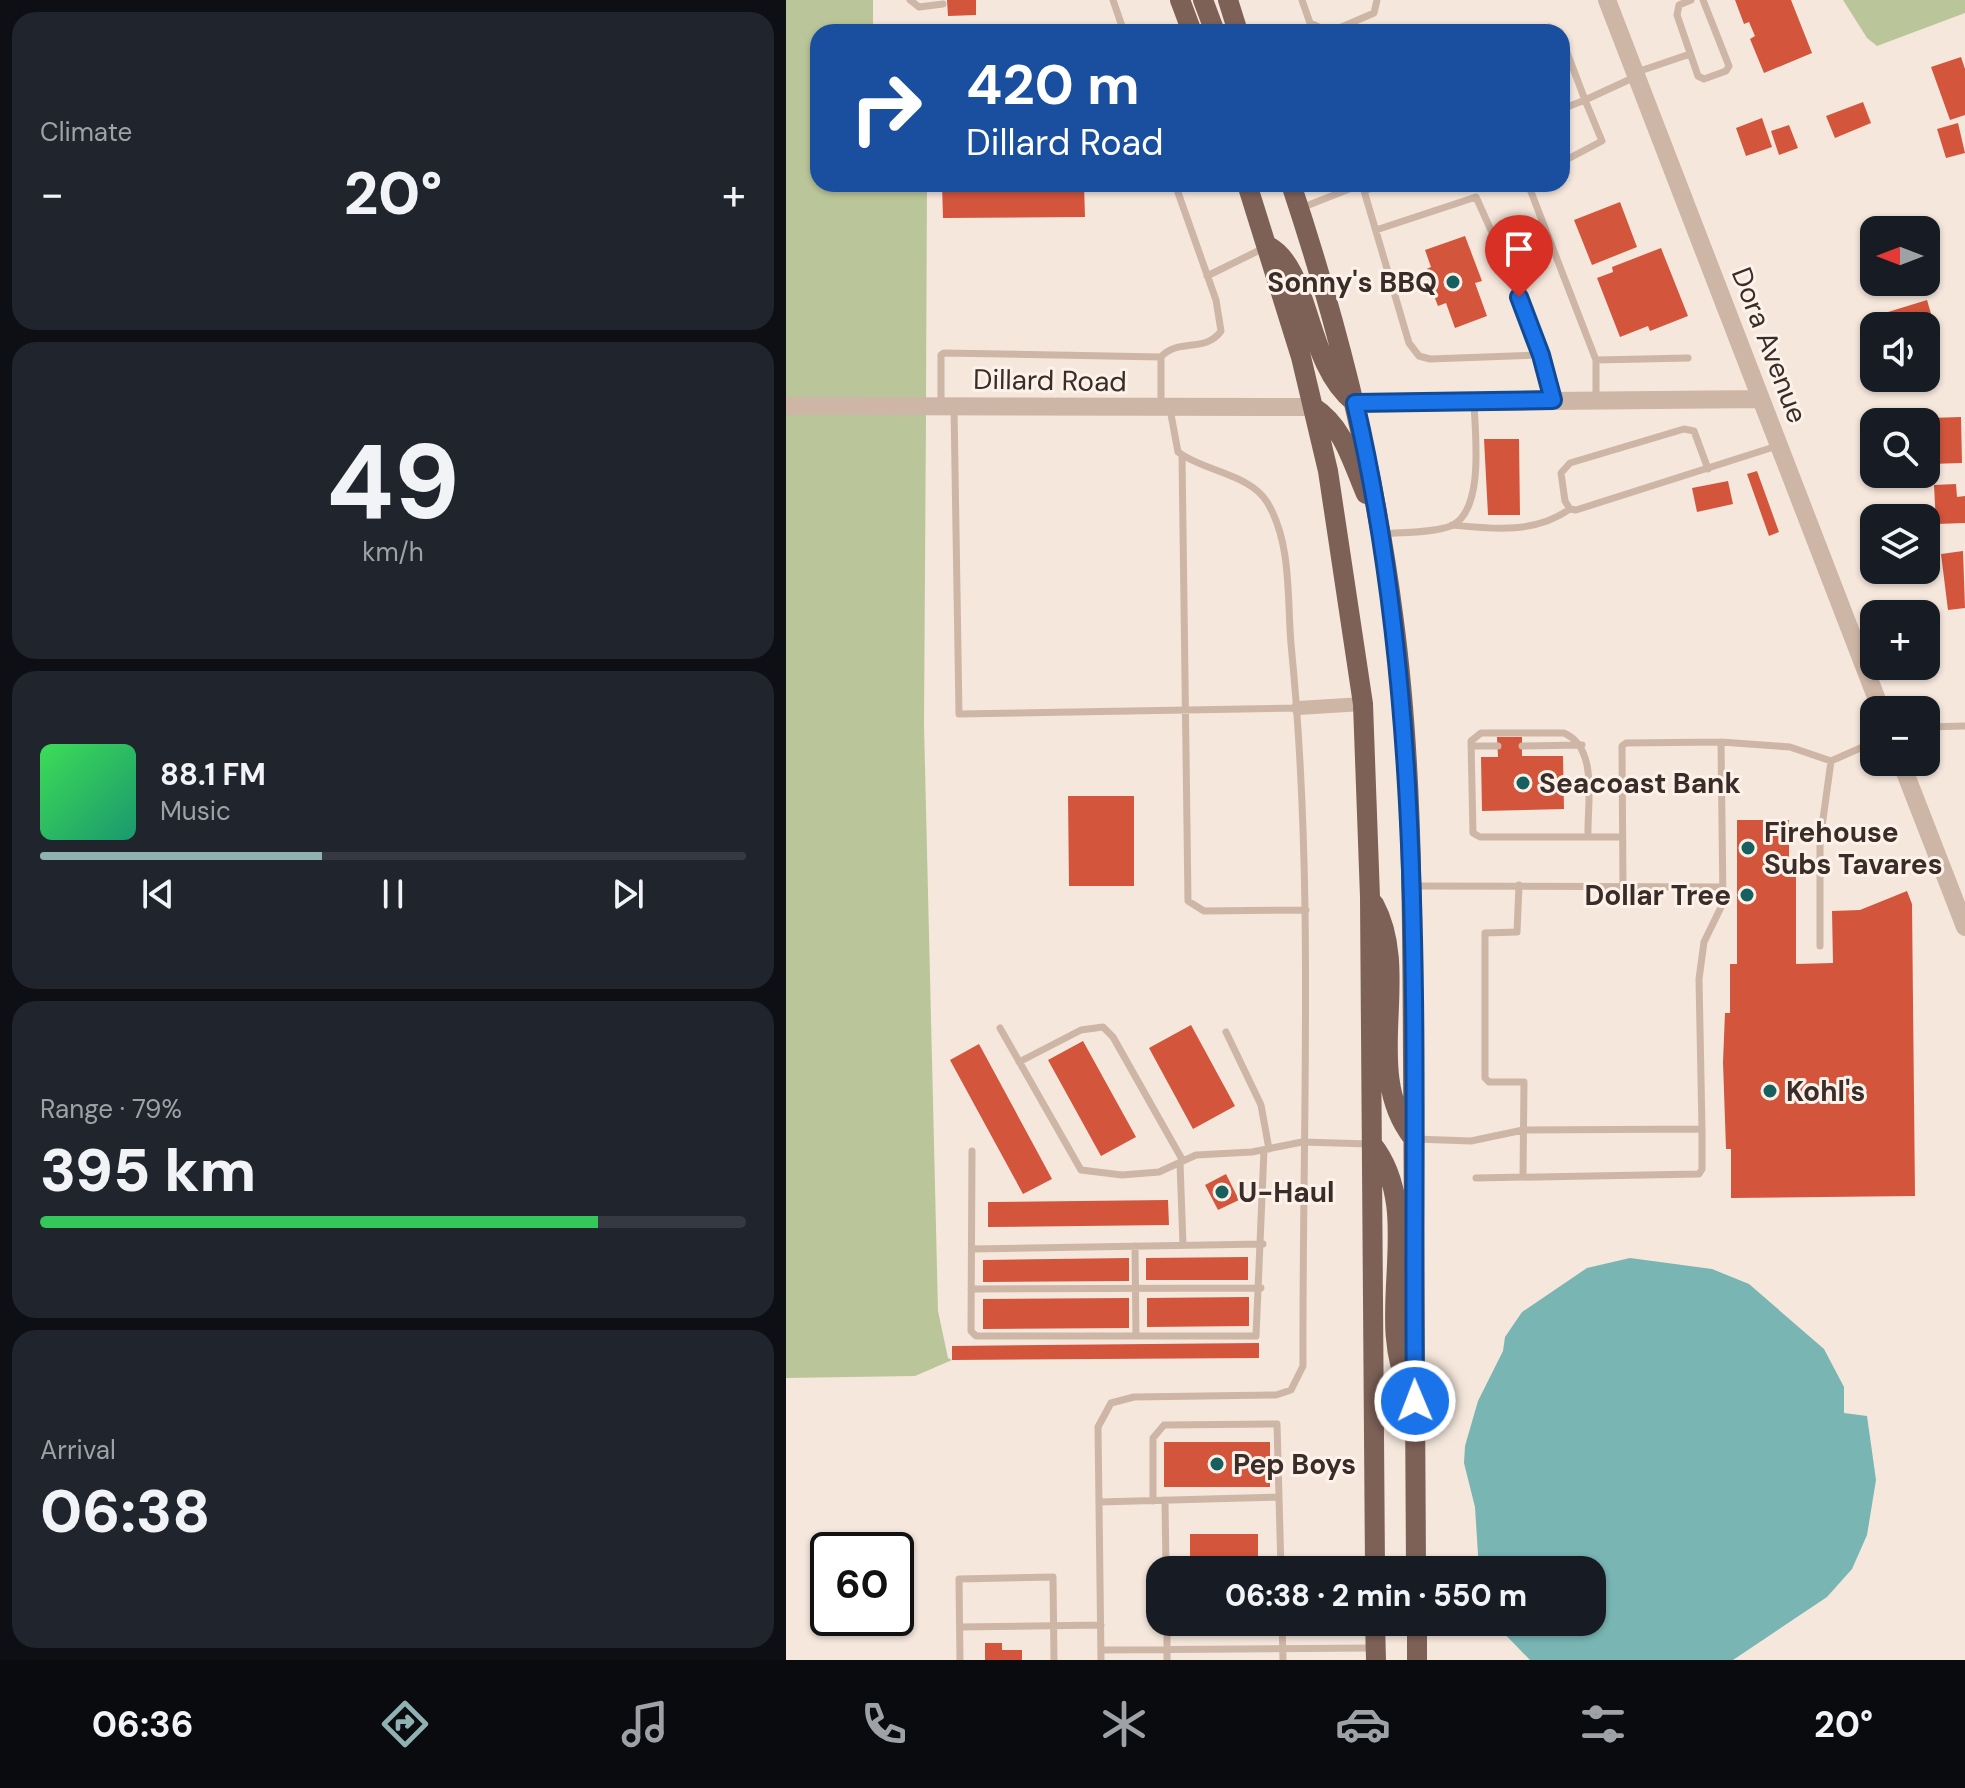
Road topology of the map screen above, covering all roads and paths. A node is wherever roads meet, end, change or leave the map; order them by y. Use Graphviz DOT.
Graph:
graph roads {
  1 [pos="910,0"];
  2 [pos="1113,0"];
  3 [pos="1180,0"];
  4 [pos="1203,0"];
  5 [pos="1228,0"];
  6 [pos="1302,0"];
  7 [pos="1377,0"];
  8 [pos="1607,0"];
  9 [pos="1691,0"];
  10 [pos="1703,0"];
  11 [pos="943,4"];
  12 [pos="1121,24"];
  13 [pos="1189,24"];
  14 [pos="1212,24"];
  15 [pos="1236,24"];
  16 [pos="1312,24"];
  17 [pos="1349,24"];
  18 [pos="1690,54"];
  19 [pos="1570,70"];
  20 [pos="1636,75"];
  21 [pos="1585,100"];
  22 [pos="1570,106"];
  23 [pos="1570,158"];
  24 [pos="1178,192"];
  25 [pos="1250,192"];
  26 [pos="1294,192"];
  27 [pos="1346,192"];
  28 [pos="1365,192"];
  29 [pos="1531,192"];
  30 [pos="1299,208"];
  31 [pos="1376,230"];
  32 [pos="1268,246"];
  33 [pos="1207,276"];
  34 [pos="1541,355"];
  35 [pos="1161,357"];
  36 [pos="1688,358"];
  37 [pos="1596,360"];
  38 [pos="1761,399"];
  39 [pos="1553,400"];
  40 [pos="1596,400"];
  41 [pos="1474,401"];
  42 [pos="1355,403"];
  43 [pos="786,406"];
  44 [pos="948,407"];
  45 [pos="1313,407"];
  46 [pos="1166,409"];
  47 [pos="1779,445"];
  48 [pos="1182,455"];
  49 [pos="1708,469"];
  50 [pos="1570,509"];
  51 [pos="1452,525"];
  52 [pos="1381,533"];
  53 [pos="1876,696"];
  54 [pos="1363,704"];
  55 [pos="1184,707"];
  56 [pos="1298,708"];
  57 [pos="1965,726"];
  58 [pos="1940,727"];
  59 [pos="1721,742"];
  60 [pos="1582,745"];
  61 [pos="1471,746"];
  62 [pos="1498,746"];
  63 [pos="1522,746"];
  64 [pos="1860,748"];
  65 [pos="1831,761"];
  66 [pos="1906,776"];
  67 [pos="1588,836"];
  68 [pos="1622,837"];
  69 [pos="1519,885"];
  70 [pos="1623,885"];
  71 [pos="1411,886"];
  72 [pos="1723,887"];
  73 [pos="1370,897"];
  74 [pos="1306,910"];
  75 [pos="1965,927"];
  76 [pos="1820,946"];
  77 [pos="1000,1028"];
  78 [pos="1226,1032"];
  79 [pos="1019,1062"];
  80 [pos="1702,1129"];
  81 [pos="1523,1130"];
  82 [pos="1413,1138"];
  83 [pos="1302,1142"];
  84 [pos="1372,1144"];
  85 [pos="1266,1149"];
  86 [pos="972,1151"];
  87 [pos="1182,1162"];
  88 [pos="1523,1177"];
  89 [pos="1476,1178"];
  90 [pos="1263,1244"];
  91 [pos="1183,1245"];
  92 [pos="1135,1246"];
  93 [pos="972,1249"];
  94 [pos="1135,1288"];
  95 [pos="1261,1288"];
  96 [pos="971,1289"];
  97 [pos="1136,1336"];
  98 [pos="1415,1401"];
  99 [pos="1279,1497"];
  100 [pos="1165,1500"];
  101 [pos="1153,1501"];
  102 [pos="1099,1502"];
  103 [pos="1166,1556"];
  104 [pos="1281,1556"];
  105 [pos="1375,1556"];
  106 [pos="1416,1556"];
  107 [pos="1101,1625"];
  108 [pos="1054,1626"];
  109 [pos="960,1627"];
  110 [pos="1167,1636"];
  111 [pos="1283,1636"];
  112 [pos="1417,1636"];
  113 [pos="1283,1648"];
  114 [pos="1167,1649"];
  115 [pos="1101,1650"];
  116 [pos="1376,1654"];
  117 [pos="960,1660"];
  118 [pos="1054,1660"];
  119 [pos="1101,1660"];
  120 [pos="1167,1660"];
  121 [pos="1283,1660"];
  122 [pos="1417,1660"];
  1 -- 11 [label="lane"];
  2 -- 12 [label="lane"];
  3 -- 13 [label="main road"];
  4 -- 14 [label="main road"];
  5 -- 15 [label="main road"];
  6 -- 16 [label="lane"];
  7 -- 17 [label="lane"];
  8 -- 20 [label="street, Dora Avenue"];
  9 -- 18 [label="lane"];
  10 -- 18 [label="lane"];
  18 -- 20 [label="lane"];
  19 -- 21 [label="lane"];
  20 -- 21 [label="lane"];
  20 -- 38 [label="street, Dora Avenue"];
  21 -- 22 [label="lane"];
  21 -- 23 [label="lane"];
  24 -- 33 [label="lane"];
  25 -- 32 [label="main road"];
  26 -- 30 [label="main road"];
  27 -- 30 [label="lane"];
  28 -- 31 [label="lane"];
  29 -- 37 [label="lane"];
  30 -- 42 [label="main road"];
  31 -- 34 [label="lane"];
  31 -- 34 [label="lane"];
  32 -- 33 [label="lane"];
  32 -- 42 [label="main road"];
  32 -- 45 [label="main road"];
  33 -- 35 [label="lane"];
  34 -- 39 [label="lane"];
  35 -- 44 [label="lane"];
  35 -- 46 [label="lane"];
  36 -- 37 [label="lane"];
  37 -- 40 [label="lane"];
  38 -- 40 [label="street"];
  38 -- 47 [label="street, Dora Avenue"];
  39 -- 40 [label="street"];
  39 -- 41 [label="street"];
  41 -- 42 [label="street"];
  41 -- 51 [label="lane"];
  42 -- 52 [label="main road"];
  43 -- 44 [label="street, Dillard Road"];
  44 -- 46 [label="street, Dillard Road"];
  44 -- 55 [label="lane"];
  45 -- 46 [label="street, Dillard Road"];
  45 -- 52 [label="main road"];
  45 -- 54 [label="main road"];
  46 -- 48 [label="lane"];
  47 -- 49 [label="lane"];
  47 -- 53 [label="street, Dora Avenue"];
  48 -- 55 [label="lane"];
  48 -- 56 [label="lane"];
  49 -- 50 [label="lane"];
  49 -- 50 [label="lane"];
  50 -- 51 [label="lane"];
  51 -- 52 [label="lane"];
  52 -- 71 [label="main road"];
  54 -- 56 [label="street"];
  54 -- 73 [label="main road"];
  55 -- 56 [label="lane"];
  55 -- 74 [label="lane"];
  56 -- 74 [label="lane"];
  57 -- 58 [label="lane"];
  59 -- 65 [label="lane"];
  59 -- 68 [label="lane"];
  59 -- 72 [label="lane"];
  60 -- 61 [label="lane"];
  60 -- 63 [label="lane"];
  60 -- 67 [label="lane"];
  61 -- 62 [label="lane"];
  61 -- 67 [label="lane"];
  64 -- 65 [label="lane"];
  65 -- 76 [label="lane"];
  66 -- 75 [label="street"];
  67 -- 68 [label="lane"];
  68 -- 70 [label="lane"];
  69 -- 70 [label="lane"];
  69 -- 71 [label="lane"];
  69 -- 81 [label="lane"];
  70 -- 72 [label="lane"];
  71 -- 82 [label="main road"];
  72 -- 80 [label="lane"];
  73 -- 82 [label="main road"];
  73 -- 84 [label="main road"];
  74 -- 83 [label="lane"];
  77 -- 79 [label="lane"];
  78 -- 85 [label="lane"];
  79 -- 87 [label="lane"];
  79 -- 87 [label="lane"];
  80 -- 81 [label="lane"];
  80 -- 88 [label="lane"];
  81 -- 82 [label="lane"];
  81 -- 88 [label="lane"];
  82 -- 98 [label="main road"];
  83 -- 84 [label="lane"];
  83 -- 85 [label="lane"];
  83 -- 102 [label="lane"];
  84 -- 98 [label="main road"];
  84 -- 105 [label="main road"];
  85 -- 87 [label="lane"];
  85 -- 90 [label="lane"];
  86 -- 93 [label="lane"];
  87 -- 91 [label="lane"];
  88 -- 89 [label="lane"];
  90 -- 91 [label="lane"];
  90 -- 95 [label="lane"];
  91 -- 92 [label="lane"];
  92 -- 93 [label="lane"];
  92 -- 94 [label="lane"];
  93 -- 96 [label="lane"];
  94 -- 95 [label="lane"];
  94 -- 96 [label="lane"];
  94 -- 97 [label="lane"];
  95 -- 97 [label="lane"];
  96 -- 97 [label="lane"];
  98 -- 106 [label="main road"];
  99 -- 100 [label="lane"];
  99 -- 101 [label="lane"];
  99 -- 104 [label="lane"];
  100 -- 101 [label="lane"];
  100 -- 103 [label="lane"];
  101 -- 102 [label="lane"];
  102 -- 107 [label="lane"];
  107 -- 108 [label="lane"];
  107 -- 115 [label="lane"];
  108 -- 109 [label="lane"];
  108 -- 109 [label="lane"];
  108 -- 118 [label="lane"];
  109 -- 117 [label="lane"];
  110 -- 114 [label="lane"];
  111 -- 113 [label="lane"];
  112 -- 122 [label="main road"];
  113 -- 114 [label="lane"];
  113 -- 116 [label="lane"];
  113 -- 121 [label="lane"];
  114 -- 115 [label="lane"];
  114 -- 120 [label="lane"];
  115 -- 119 [label="lane"];
}
